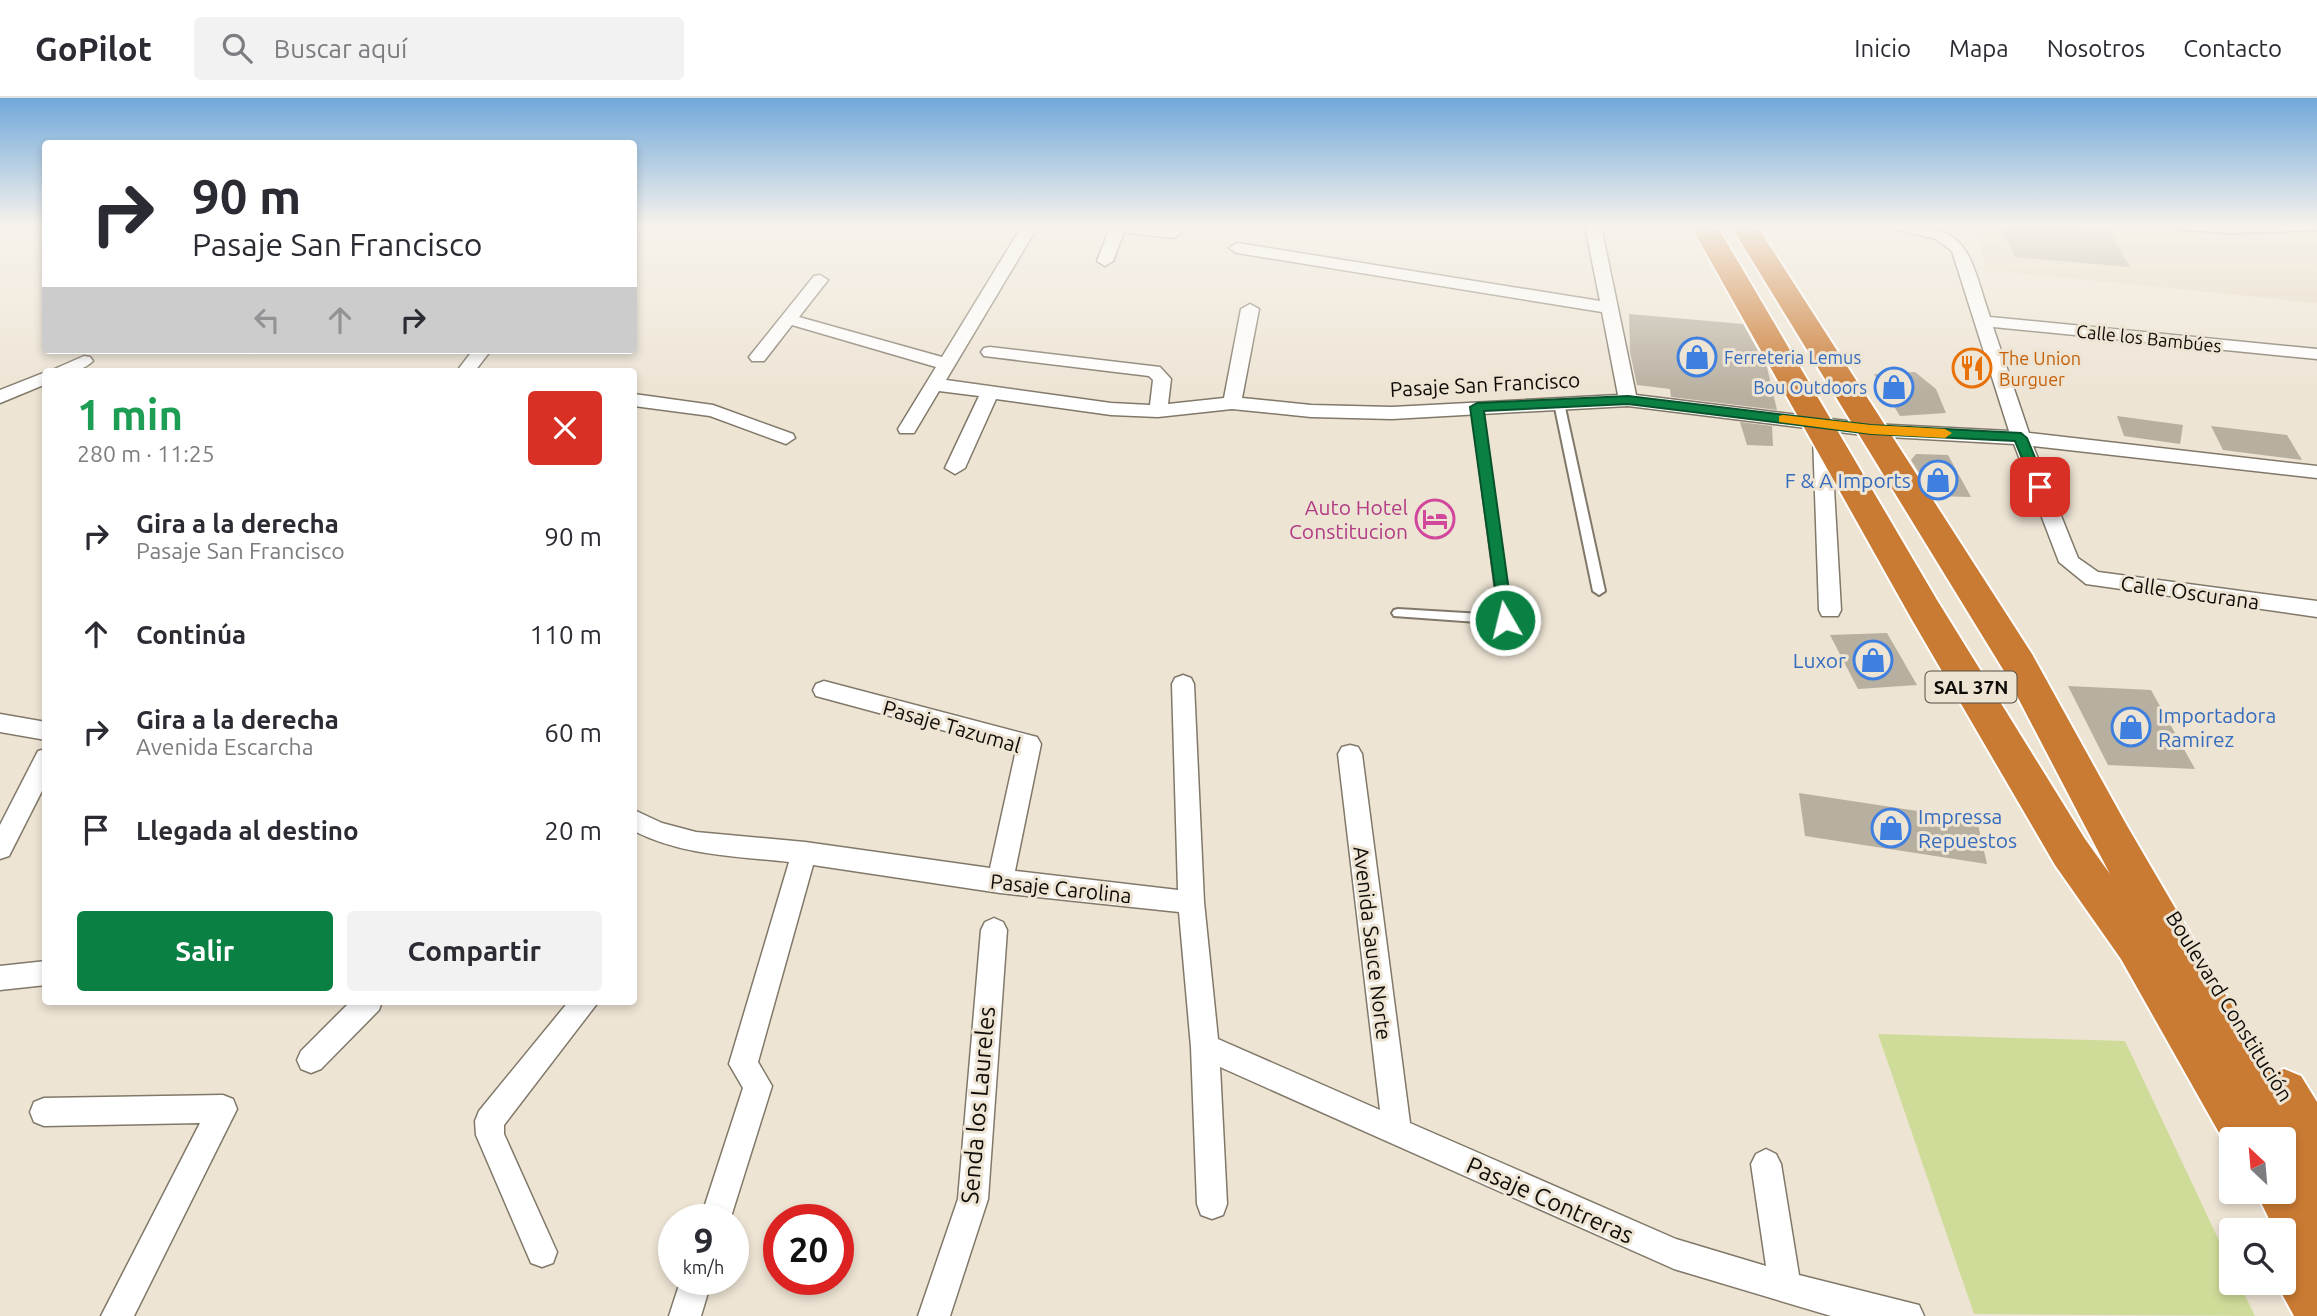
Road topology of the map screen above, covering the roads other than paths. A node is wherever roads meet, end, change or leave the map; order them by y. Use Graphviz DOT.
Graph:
graph roads {
  1 [pos="818,283"];
  2 [pos="995,283"];
  3 [pos="1453,283"];
  4 [pos="1604,283"];
  5 [pos="1736,283"];
  6 [pos="1780,283"];
  7 [pos="1970,283"];
  8 [pos="1609,308"];
  9 [pos="1250,309"];
  10 [pos="789,319"];
  11 [pos="1982,321"];
  12 [pos="990,352"];
  13 [pos="479,354"];
  14 [pos="2317,354"];
  15 [pos="758,357"];
  16 [pos="84,361"];
  17 [pos="945,364"];
  18 [pos="67,368"];
  19 [pos="468,368"];
  20 [pos="42,379"];
  21 [pos="933,384"];
  22 [pos="990,392"];
  23 [pos="0,397"];
  24 [pos="637,400"];
  25 [pos="1628,400"];
  26 [pos="1232,403"];
  27 [pos="1559,403"];
  28 [pos="1477,407"];
  29 [pos="1158,411"];
  30 [pos="907,429"];
  31 [pos="1871,429"];
  32 [pos="1818,430"];
  33 [pos="786,438"];
  34 [pos="2021,438"];
  35 [pos="955,468"];
  36 [pos="2317,472"];
  37 [pos="1599,592"];
  38 [pos="2317,609"];
  39 [pos="1830,610"];
  40 [pos="1398,613"];
  41 [pos="1183,684"];
  42 [pos="824,690"];
  43 [pos="0,723"];
  44 [pos="42,730"];
  45 [pos="1350,754"];
  46 [pos="42,766"];
  47 [pos="637,821"];
  48 [pos="2111,836"];
  49 [pos="0,849"];
  50 [pos="2070,852"];
  51 [pos="804,853"];
  52 [pos="1000,882"];
  53 [pos="1191,902"];
  54 [pos="993,930"];
  55 [pos="42,973"];
  56 [pos="0,978"];
  57 [pos="365,1005"];
  58 [pos="583,1005"];
  59 [pos="1205,1048"];
  60 [pos="311,1060"];
  61 [pos="44,1112"];
  62 [pos="2243,1127"];
  63 [pos="2277,1127"];
  64 [pos="1397,1132"];
  65 [pos="2219,1132"];
  66 [pos="2317,1147"];
  67 [pos="2296,1161"];
  68 [pos="1766,1164"];
  69 [pos="2317,1199"];
  70 [pos="720,1204"];
  71 [pos="1212,1204"];
  72 [pos="2288,1204"];
  73 [pos="542,1252"];
  74 [pos="2317,1253"];
  75 [pos="2296,1267"];
  76 [pos="1785,1288"];
  77 [pos="691,1295"];
  78 [pos="2317,1305"];
  79 [pos="117,1316"];
  80 [pos="685,1316"];
  81 [pos="934,1316"];
  82 [pos="1908,1316"];
  1 -- 10 [label="street"];
  2 -- 17 [label="street"];
  3 -- 8 [label="street"];
  4 -- 8 [label="street"];
  5 -- 32 [label="highway, SAL 37N"];
  6 -- 31 [label="highway, Boulevard Constitución / SAL 37N"];
  7 -- 11 [label="street"];
  8 -- 25 [label="street"];
  9 -- 26 [label="street"];
  10 -- 15 [label="street"];
  10 -- 17 [label="street"];
  11 -- 14 [label="street, Calle los Bambúes"];
  11 -- 34 [label="street"];
  12 -- 29 [label="street"];
  13 -- 19 [label="street"];
  16 -- 18 [label="street"];
  17 -- 21 [label="street"];
  20 -- 23 [label="street"];
  21 -- 22 [label="street, Pasaje San Francisco"];
  21 -- 30 [label="street"];
  22 -- 29 [label="street, Pasaje San Francisco"];
  22 -- 35 [label="street"];
  24 -- 33 [label="street"];
  25 -- 27 [label="street, Pasaje San Francisco"];
  25 -- 32 [label="street, Pasaje San Francisco"];
  26 -- 28 [label="street, Pasaje San Francisco"];
  26 -- 29 [label="street, Pasaje San Francisco"];
  27 -- 28 [label="street, Pasaje San Francisco"];
  27 -- 37 [label="lane"];
  28 -- 40 [label="lane"];
  31 -- 32 [label="street, Pasaje San Francisco"];
  31 -- 34 [label="street, Pasaje San Francisco"];
  31 -- 48 [label="highway, Boulevard Constitución / SAL 37N"];
  32 -- 39 [label="street"];
  32 -- 50 [label="highway, SAL 37N"];
  34 -- 36 [label="street"];
  34 -- 38 [label="street, Calle Oscurana"];
  41 -- 53 [label="street"];
  42 -- 52 [label="street, Pasaje Tazumal"];
  43 -- 44 [label="street"];
  45 -- 64 [label="street, Avenida Sauce Norte"];
  46 -- 49 [label="street"];
  47 -- 51 [label="street, Pasaje Carolina"];
  48 -- 63 [label="highway, Boulevard Constitución / SAL 37N"];
  48 -- 66 [label="highway, Boulevard Constitución / SAL 37N"];
  50 -- 62 [label="highway, SAL 37N"];
  50 -- 65 [label="highway, SAL 37N"];
  51 -- 52 [label="street, Pasaje Carolina"];
  51 -- 70 [label="street"];
  52 -- 53 [label="street, Pasaje Carolina"];
  53 -- 59 [label="street"];
  54 -- 81 [label="street, Senda los Laureles"];
  55 -- 56 [label="street"];
  57 -- 60 [label="street"];
  58 -- 73 [label="street"];
  59 -- 64 [label="street, Pasaje Contreras"];
  59 -- 71 [label="street"];
  61 -- 79 [label="street"];
  64 -- 76 [label="street, Pasaje Contreras"];
  67 -- 69 [label="highway, Boulevard Constitución / SAL 37N"];
  68 -- 76 [label="street"];
  72 -- 74 [label="highway"];
  75 -- 78 [label="highway"];
  76 -- 82 [label="street, Pasaje Contreras"];
  77 -- 80 [label="street"];
}
